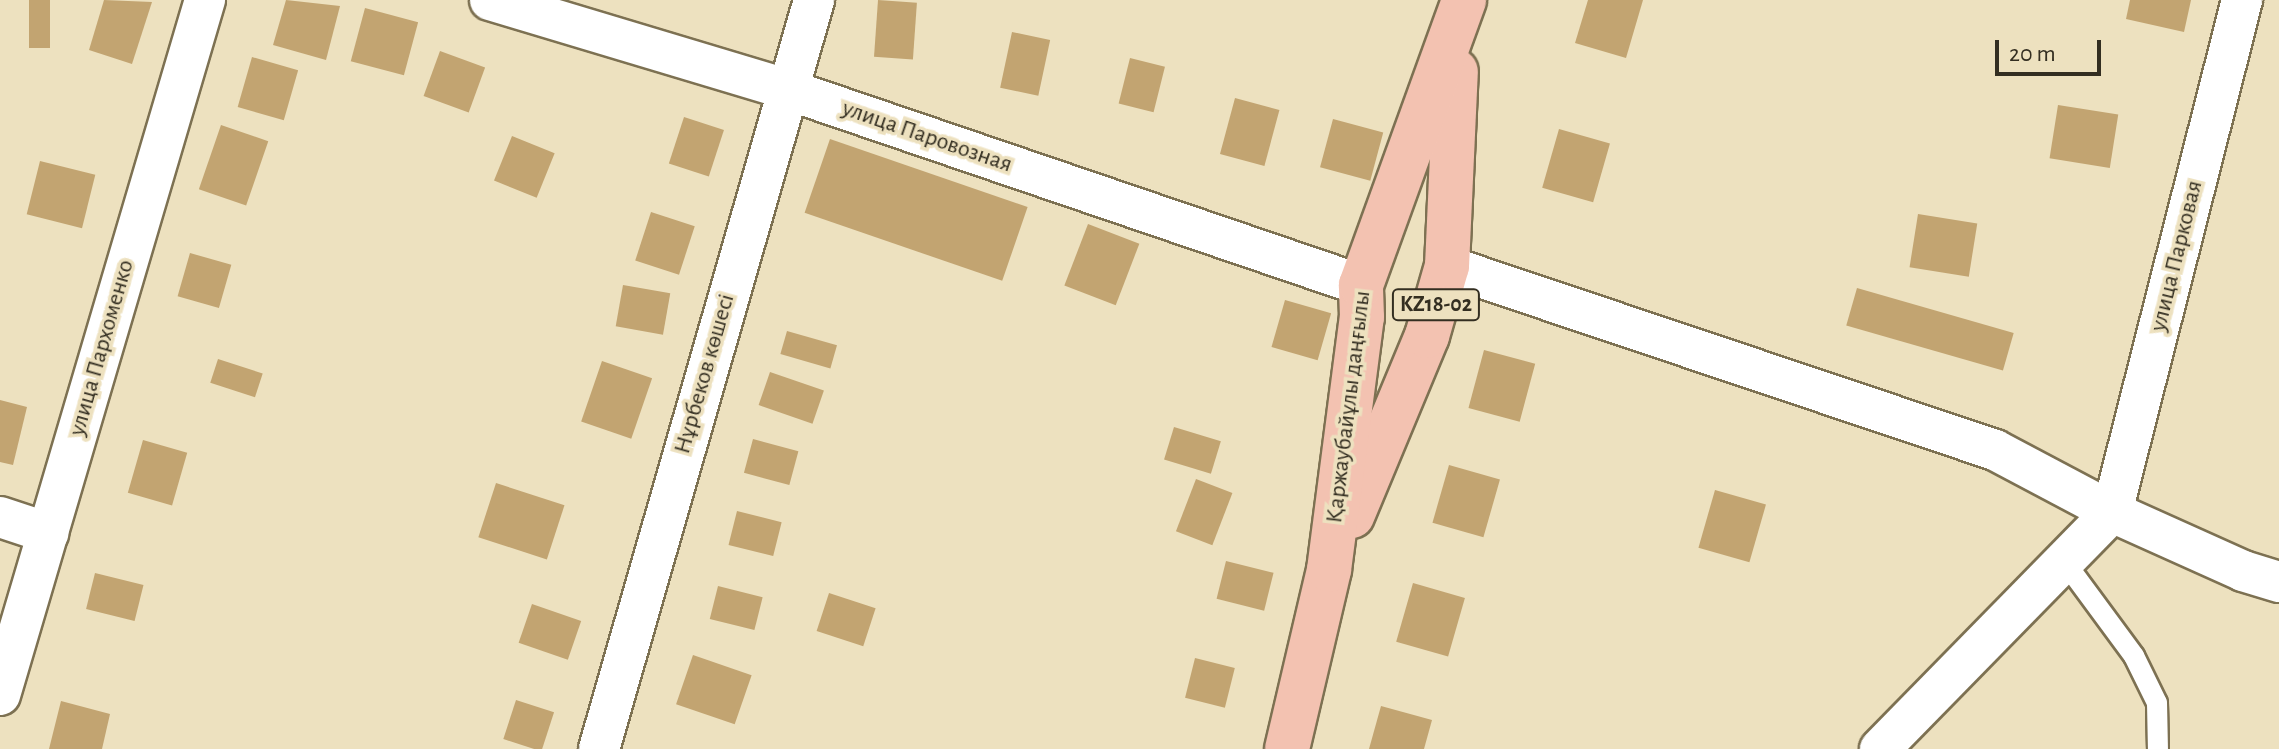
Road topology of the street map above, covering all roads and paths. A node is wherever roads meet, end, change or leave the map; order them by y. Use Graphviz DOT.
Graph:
graph roads {
  1 [pos="205,0"];
  2 [pos="490,0"];
  3 [pos="814,0"];
  4 [pos="2242,0"];
  5 [pos="1462,10"];
  6 [pos="786,89"];
  7 [pos="1392,209"];
  8 [pos="1447,245"];
  9 [pos="1362,301"];
  10 [pos="1427,336"];
  11 [pos="2112,512"];
  12 [pos="0,517"];
  13 [pos="48,533"];
  14 [pos="2064,561"];
  15 [pos="1329,570"];
  16 [pos="2279,582"];
  17 [pos="0,695"];
  18 [pos="599,749"];
  19 [pos="1287,749"];
  20 [pos="1880,749"];
  21 [pos="2158,749"];
  1 -- 13 [label="street, улица Пархоменко"];
  2 -- 6 [label="street, улица Паровозная"];
  3 -- 6 [label="street, Нұрбеков көшесі"];
  4 -- 11 [label="street, улица Парковая"];
  5 -- 7 [label="highway, Қаржаубайұлы даңғылы / KZ18-02"];
  5 -- 8 [label="highway, Қаржаубайұлы даңғылы / KZ18-02"];
  6 -- 9 [label="street, улица Паровозная"];
  6 -- 18 [label="street, Нұрбеков көшесі"];
  7 -- 8 [label="highway"];
  7 -- 9 [label="highway, Қаржаубайұлы даңғылы / KZ18-02"];
  8 -- 10 [label="highway, Қаржаубайұлы даңғылы / KZ18-02"];
  8 -- 11 [label="street"];
  9 -- 10 [label="highway, KZ18-02"];
  9 -- 15 [label="highway, Қаржаубайұлы даңғылы / KZ18-02"];
  10 -- 15 [label="highway, Қаржаубайұлы даңғылы / KZ18-02"];
  11 -- 14 [label="street"];
  11 -- 16 [label="street"];
  12 -- 13 [label="street"];
  13 -- 17 [label="street, улица Пархоменко"];
  14 -- 20 [label="street"];
  14 -- 21 [label="lane"];
  15 -- 19 [label="highway, Қаржаубайұлы даңғылы / KZ18-02"];
}
